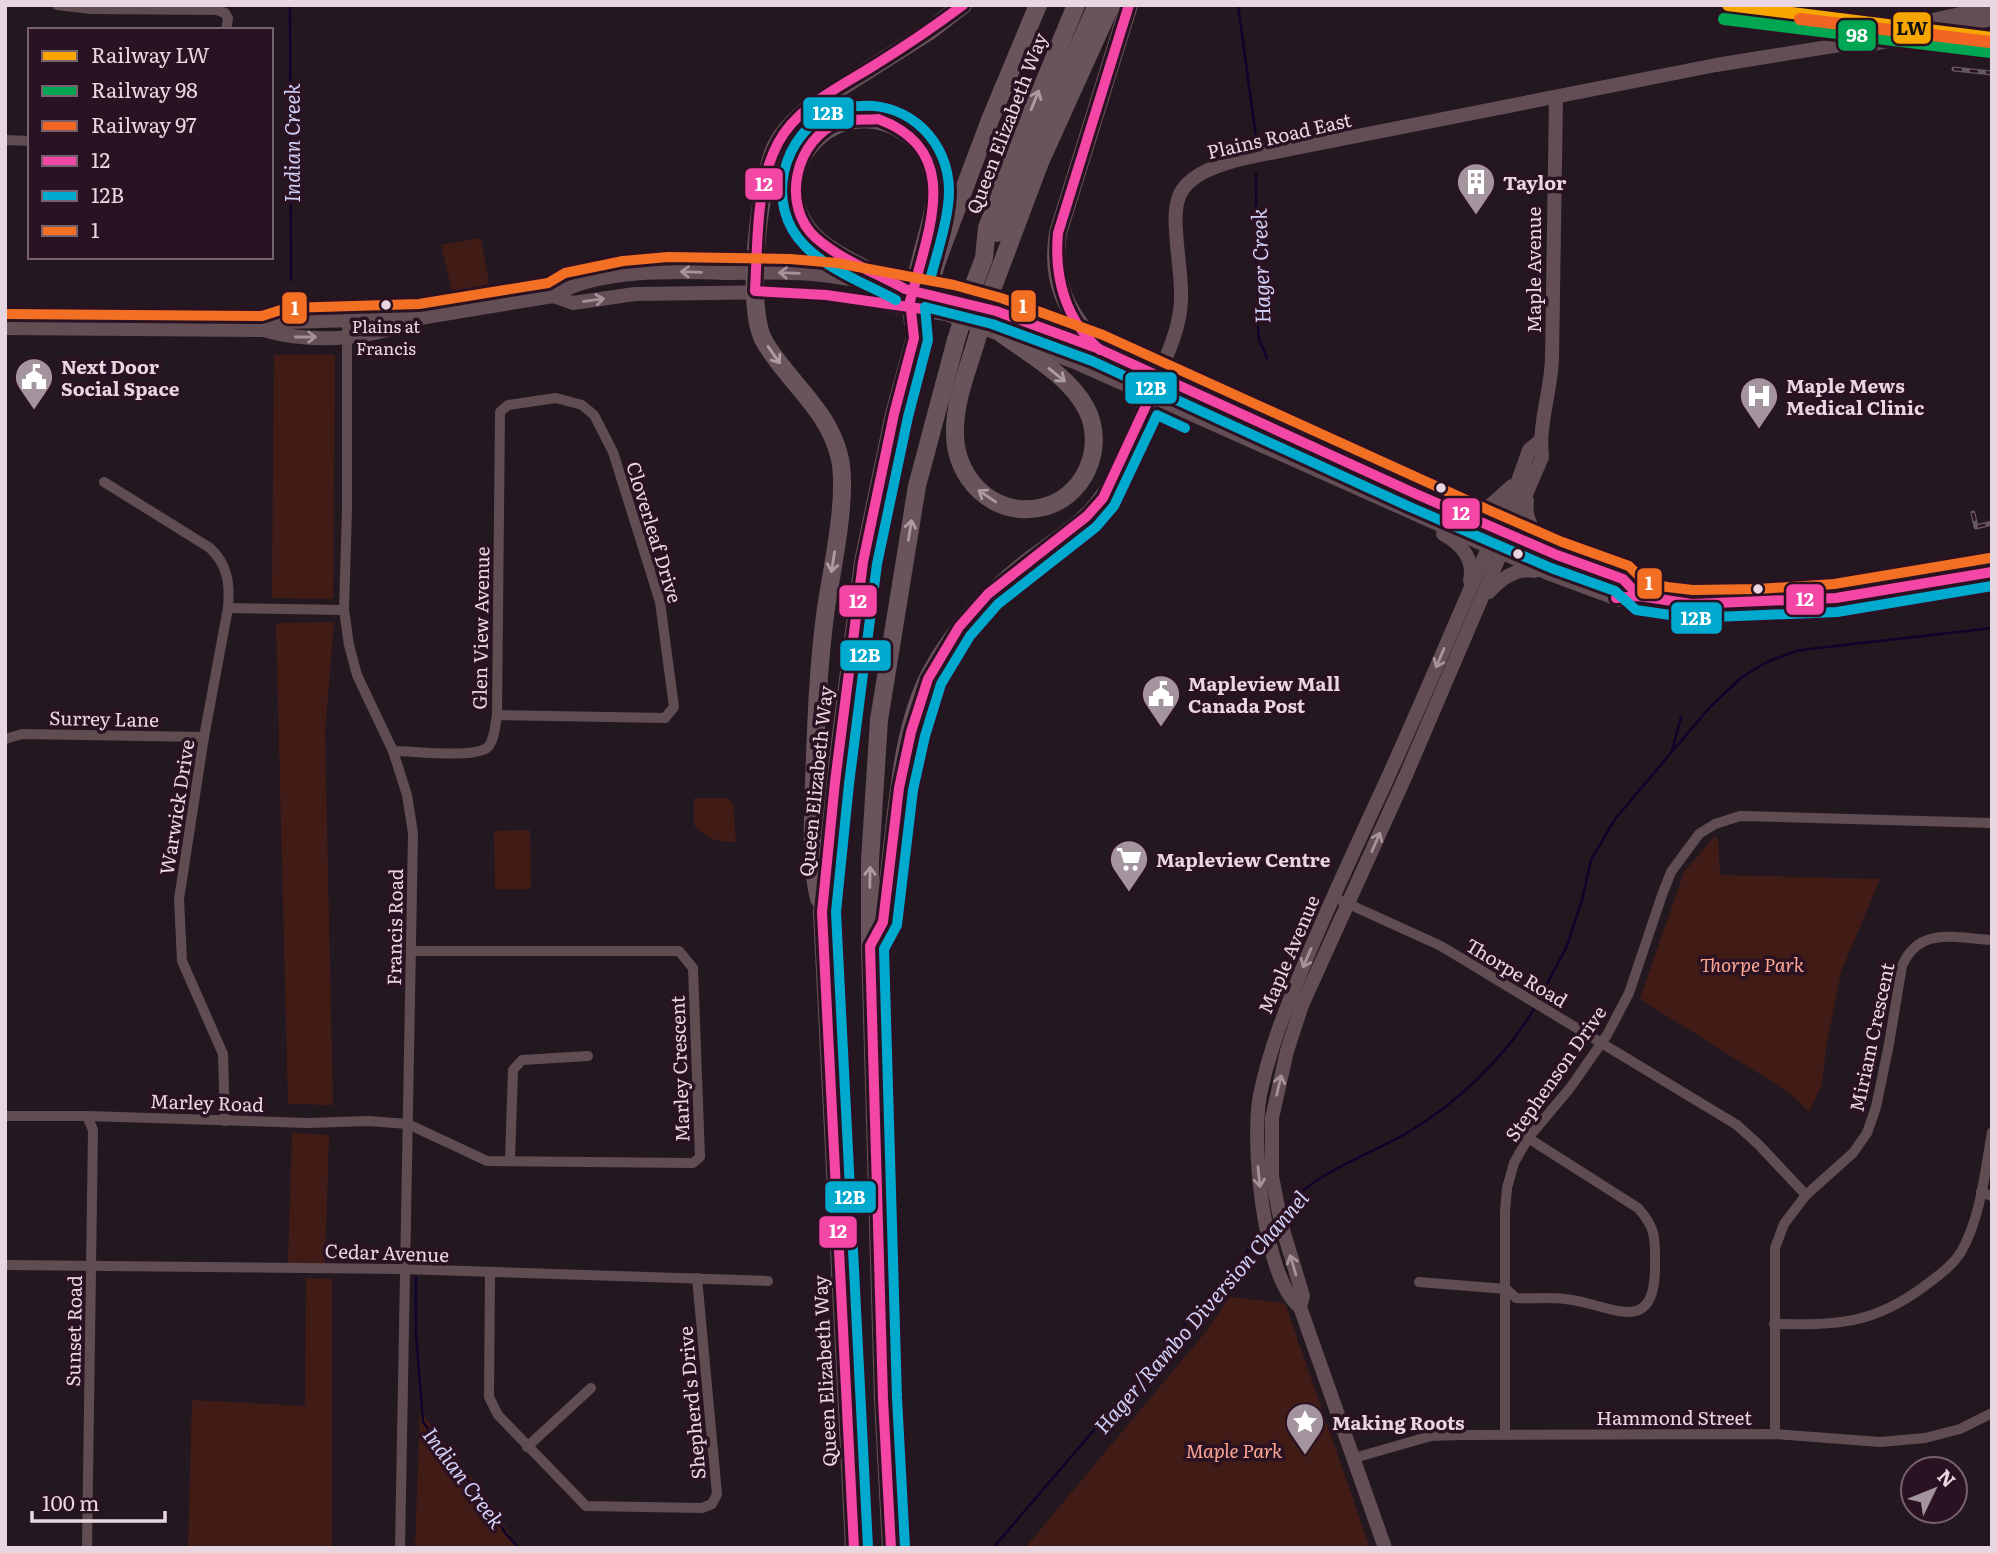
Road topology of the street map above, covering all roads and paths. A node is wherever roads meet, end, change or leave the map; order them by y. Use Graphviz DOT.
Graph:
graph roads {
  1 [pos="57,5"];
  2 [pos="963,5"];
  3 [pos="1038,5"];
  4 [pos="1076,5"];
  5 [pos="1097,5"];
  6 [pos="1111,5"];
  7 [pos="1129,5"];
  8 [pos="1992,7"];
  9 [pos="1992,19"];
  10 [pos="226,28"];
  11 [pos="1865,41"];
  12 [pos="1556,99"];
  13 [pos="5,140"];
  14 [pos="28,141"];
  15 [pos="929,258"];
  16 [pos="984,258"];
  17 [pos="755,283"];
  18 [pos="905,289"];
  19 [pos="981,293"];
  20 [pos="553,296"];
  21 [pos="420,318"];
  22 [pos="346,320"];
  23 [pos="5,328"];
  24 [pos="264,330"];
  25 [pos="1002,334"];
  26 [pos="348,336"];
  27 [pos="1097,348"];
  28 [pos="1157,377"];
  29 [pos="1150,397"];
  30 [pos="500,412"];
  31 [pos="104,482"];
  32 [pos="1525,483"];
  33 [pos="1434,502"];
  34 [pos="1394,504"];
  35 [pos="1496,529"];
  36 [pos="1510,535"];
  37 [pos="1488,546"];
  38 [pos="1502,553"];
  39 [pos="1557,555"];
  40 [pos="1992,572"];
  41 [pos="1549,574"];
  42 [pos="1639,596"];
  43 [pos="1474,598"];
  44 [pos="228,608"];
  45 [pos="344,610"];
  46 [pos="497,715"];
  47 [pos="204,737"];
  48 [pos="5,739"];
  49 [pos="393,751"];
  50 [pos="1992,822"];
  51 [pos="1333,895"];
  52 [pos="1348,904"];
  53 [pos="822,912"];
  54 [pos="1992,940"];
  55 [pos="870,946"];
  56 [pos="411,951"];
  57 [pos="1601,1044"];
  58 [pos="588,1056"];
  59 [pos="5,1116"];
  60 [pos="87,1116"];
  61 [pos="225,1121"];
  62 [pos="408,1124"];
  63 [pos="1992,1132"];
  64 [pos="1528,1138"];
  65 [pos="510,1160"];
  66 [pos="1981,1192"];
  67 [pos="1806,1195"];
  68 [pos="1992,1196"];
  69 [pos="5,1265"];
  70 [pos="92,1266"];
  71 [pos="404,1269"];
  72 [pos="490,1273"];
  73 [pos="697,1278"];
  74 [pos="768,1280"];
  75 [pos="1419,1282"];
  76 [pos="1506,1289"];
  77 [pos="1300,1307"];
  78 [pos="1774,1324"];
  79 [pos="591,1388"];
  80 [pos="1992,1412"];
  81 [pos="1774,1434"];
  82 [pos="1505,1435"];
  83 [pos="527,1447"];
  84 [pos="1354,1458"];
  85 [pos="87,1548"];
  86 [pos="400,1548"];
  87 [pos="854,1548"];
  88 [pos="891,1548"];
  89 [pos="1385,1548"];
  1 -- 10 [label="street"];
  2 -- 17 [label="highway"];
  3 -- 15 [label="highway, Queen Elizabeth Way"];
  16 -- 4 [label="highway, Queen Elizabeth Way, one-way"];
  5 -- 16 [label="highway"];
  6 -- 19 [label="highway"];
  7 -- 27 [label="highway"];
  8 -- 11 [label="main road, Plains Road East"];
  9 -- 11 [label="main road, Plains Road East"];
  11 -- 12 [label="main road, Plains Road East"];
  12 -- 28 [label="main road, Plains Road East"];
  12 -- 32 [label="main road, Maple Avenue"];
  13 -- 14 [label="street"];
  15 -- 18 [label="highway"];
  15 -- 53 [label="highway, Queen Elizabeth Way, bridge"];
  16 -- 19 [label="highway, Queen Elizabeth Way"];
  18 -- 17 [label="main road, one-way"];
  20 -- 17 [label="main road, one-way"];
  17 -- 20 [label="main road, one-way"];
  17 -- 25 [label="main road"];
  17 -- 53 [label="highway, one-way"];
  18 -- 27 [label="main road"];
  25 -- 19 [label="highway, one-way, bridge"];
  55 -- 19 [label="highway, Queen Elizabeth Way, one-way, bridge"];
  20 -- 21 [label="main road"];
  21 -- 22 [label="main road"];
  21 -- 26 [label="main road"];
  22 -- 24 [label="main road"];
  22 -- 26 [label="street, Francis Road"];
  23 -- 24 [label="main road"];
  24 -- 26 [label="main road, one-way"];
  25 -- 29 [label="main road"];
  26 -- 45 [label="street, Francis Road"];
  27 -- 28 [label="main road"];
  28 -- 29 [label="main road, Plains Road East"];
  28 -- 33 [label="main road"];
  29 -- 34 [label="main road"];
  29 -- 55 [label="highway"];
  30 -- 46 [label="street, Glen View Avenue"];
  30 -- 46 [label="street, Cloverleaf Drive"];
  31 -- 44 [label="street, Warwick Drive"];
  32 -- 33 [label="main road"];
  32 -- 35 [label="main road, Maple Avenue"];
  32 -- 36 [label="main road, Maple Avenue"];
  32 -- 39 [label="main road"];
  33 -- 35 [label="main road"];
  34 -- 37 [label="main road"];
  34 -- 43 [label="main road"];
  35 -- 36 [label="main road"];
  35 -- 37 [label="main road, Maple Avenue"];
  36 -- 38 [label="main road, Maple Avenue"];
  36 -- 39 [label="main road"];
  37 -- 38 [label="main road"];
  37 -- 43 [label="main road, Maple Avenue"];
  38 -- 41 [label="main road"];
  38 -- 43 [label="main road, Maple Avenue"];
  39 -- 42 [label="main road"];
  40 -- 42 [label="main road"];
  41 -- 42 [label="main road"];
  41 -- 43 [label="main road"];
  43 -- 51 [label="main road, Maple Avenue, one-way"];
  52 -- 43 [label="main road, Maple Avenue, one-way"];
  44 -- 45 [label="street"];
  44 -- 47 [label="street, Warwick Drive"];
  45 -- 49 [label="street, Francis Road"];
  46 -- 49 [label="street, Glen View Avenue"];
  47 -- 48 [label="street, Surrey Lane"];
  47 -- 61 [label="street, Warwick Drive"];
  49 -- 56 [label="street, Francis Road"];
  50 -- 57 [label="street, Stephenson Drive"];
  51 -- 52 [label="street, Thorpe Road"];
  51 -- 77 [label="main road, Maple Avenue, one-way"];
  52 -- 57 [label="street, Thorpe Road"];
  77 -- 52 [label="main road, Maple Avenue, one-way"];
  53 -- 87 [label="highway, Queen Elizabeth Way"];
  54 -- 67 [label="street, Miriam Crescent"];
  55 -- 88 [label="highway, Queen Elizabeth Way"];
  56 -- 62 [label="street, Francis Road"];
  56 -- 65 [label="street, Marley Crescent"];
  57 -- 64 [label="street, Stephenson Drive"];
  57 -- 67 [label="street, Thorpe Road"];
  58 -- 65 [label="street"];
  59 -- 60 [label="street, Marley Road"];
  60 -- 61 [label="street, Marley Road"];
  60 -- 70 [label="street, Sunset Road"];
  61 -- 62 [label="street, Marley Road"];
  62 -- 65 [label="street, Marley Crescent"];
  62 -- 71 [label="street, Francis Road"];
  63 -- 66 [label="street"];
  64 -- 76 [label="street, Stephenson Drive"];
  64 -- 76 [label="street"];
  66 -- 68 [label="street"];
  66 -- 78 [label="street"];
  67 -- 78 [label="street, Miriam Crescent"];
  69 -- 70 [label="street, Cedar Avenue"];
  70 -- 71 [label="street, Cedar Avenue"];
  70 -- 85 [label="street, Sunset Road"];
  71 -- 72 [label="street, Cedar Avenue"];
  71 -- 86 [label="street, Francis Road"];
  72 -- 73 [label="street, Cedar Avenue"];
  72 -- 83 [label="street, Shepherd's Drive"];
  73 -- 74 [label="street, Cedar Avenue"];
  73 -- 83 [label="street, Shepherd's Drive"];
  75 -- 76 [label="street"];
  76 -- 82 [label="street, Stephenson Drive"];
  77 -- 84 [label="main road, Maple Avenue"];
  78 -- 81 [label="street, Miriam Crescent"];
  79 -- 83 [label="street"];
  80 -- 81 [label="street, Hammond Street"];
  81 -- 82 [label="street, Hammond Street"];
  82 -- 84 [label="street, Hammond Street"];
  84 -- 89 [label="main road, Maple Avenue"];
}
